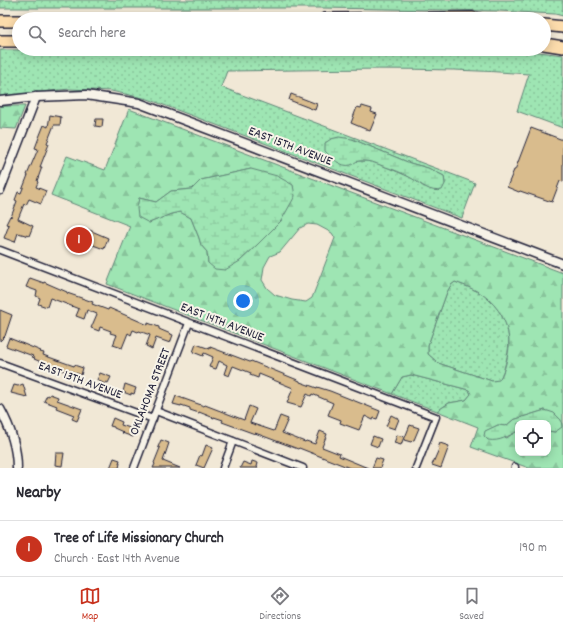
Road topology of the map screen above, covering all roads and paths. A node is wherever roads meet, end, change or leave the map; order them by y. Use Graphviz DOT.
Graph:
graph roads {
  1 [pos="0,21"];
  2 [pos="12,21"];
  3 [pos="551,26"];
  4 [pos="563,27"];
  5 [pos="0,41"];
  6 [pos="12,41"];
  7 [pos="551,45"];
  8 [pos="563,47"];
  9 [pos="36,97"];
  10 [pos="0,100"];
  11 [pos="2,176"];
  12 [pos="0,190"];
  13 [pos="0,250"];
  14 [pos="563,264"];
  15 [pos="189,323"];
  16 [pos="0,363"];
  17 [pos="0,409"];
  18 [pos="156,411"];
  19 [pos="153,419"];
  20 [pos="233,441"];
  21 [pos="17,468"];
  22 [pos="134,468"];
  23 [pos="223,468"];
  24 [pos="303,468"];
  25 [pos="416,468"];
  1 -- 2 [label="highway"];
  3 -- 4 [label="highway"];
  5 -- 6 [label="highway"];
  7 -- 8 [label="highway"];
  9 -- 10 [label="street, EAST 15TH AVENUE"];
  9 -- 11 [label="street"];
  9 -- 14 [label="street, EAST 15TH AVENUE"];
  11 -- 12 [label="street"];
  13 -- 15 [label="street, EAST 14TH AVENUE"];
  15 -- 18 [label="street, OKLAHOMA STREET"];
  15 -- 25 [label="street, EAST 14TH AVENUE"];
  16 -- 19 [label="street, EAST 13TH AVENUE"];
  17 -- 21 [label="street"];
  18 -- 19 [label="street, OKLAHOMA STREET"];
  18 -- 20 [label="street"];
  19 -- 22 [label="street, OKLAHOMA STREET"];
  20 -- 23 [label="street"];
  20 -- 24 [label="street"];
}
